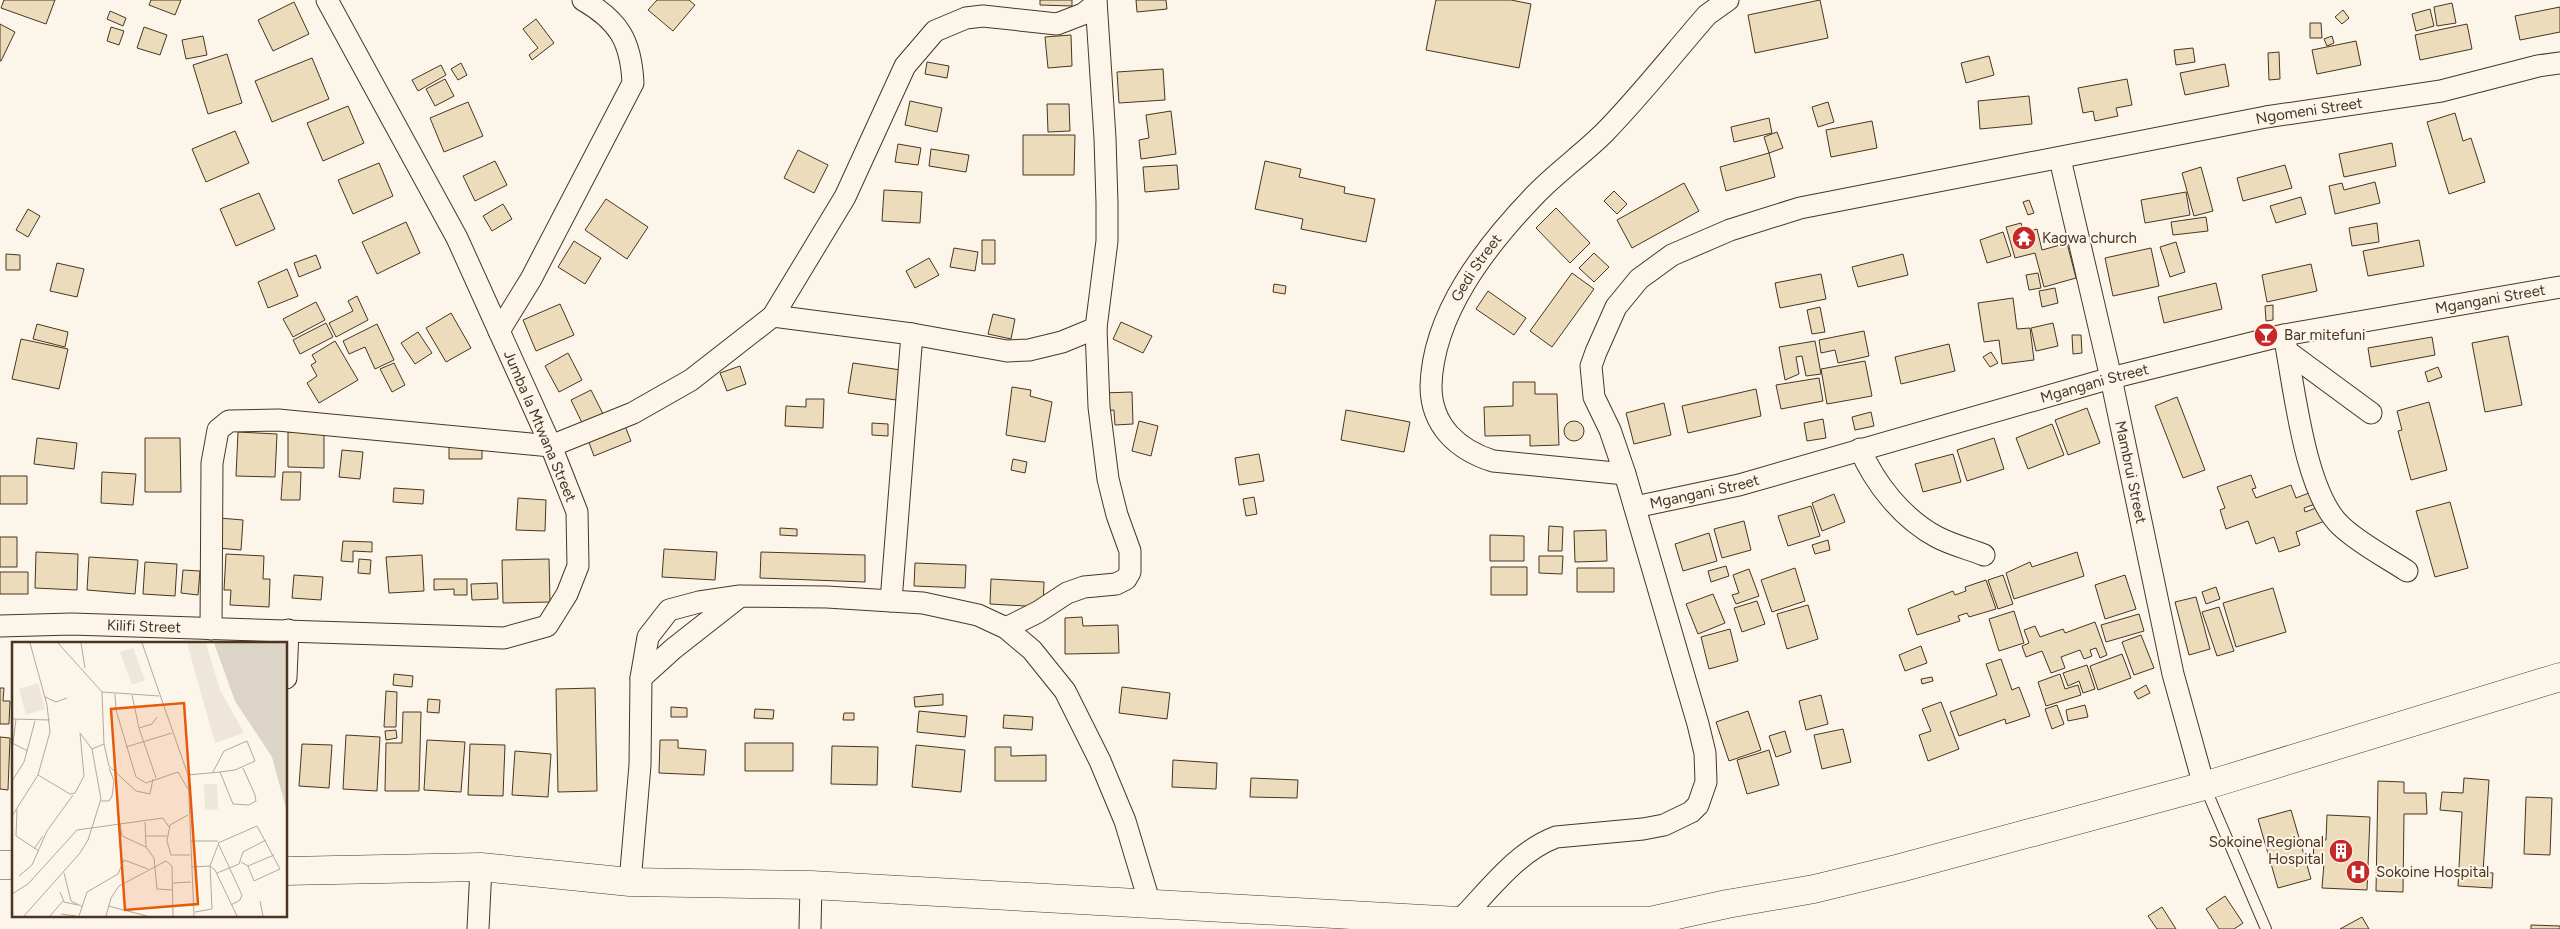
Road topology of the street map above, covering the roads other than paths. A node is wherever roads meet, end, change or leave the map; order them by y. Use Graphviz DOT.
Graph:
graph roads {
  1 [pos="327,0"];
  2 [pos="582,0"];
  3 [pos="1728,0"];
  4 [pos="1096,2"];
  5 [pos="1704,8"];
  6 [pos="2560,63"];
  7 [pos="2060,159"];
  8 [pos="2560,287"];
  9 [pos="773,316"];
  10 [pos="1096,328"];
  11 [pos="499,331"];
  12 [pos="912,334"];
  13 [pos="2286,344"];
  14 [pos="2111,378"];
  15 [pos="2371,413"];
  16 [pos="551,446"];
  17 [pos="1860,449"];
  18 [pos="1625,474"];
  19 [pos="1635,507"];
  20 [pos="1984,555"];
  21 [pos="2408,571"];
  22 [pos="740,596"];
  23 [pos="890,601"];
  24 [pos="0,626"];
  25 [pos="1006,628"];
  26 [pos="211,629"];
  27 [pos="288,630"];
  28 [pos="288,642"];
  29 [pos="2560,677"];
  30 [pos="641,678"];
  31 [pos="2204,786"];
  32 [pos="481,866"];
  33 [pos="288,871"];
  34 [pos="630,882"];
  35 [pos="811,885"];
  36 [pos="1150,904"];
  37 [pos="1458,925"];
  38 [pos="1650,925"];
  39 [pos="478,929"];
  40 [pos="810,929"];
  41 [pos="2266,929"];
  1 -- 11 [label="street, Jumba la Mtwana Street"];
  2 -- 11 [label="street"];
  3 -- 5 [label="street, Gedi Street"];
  4 -- 9 [label="street"];
  4 -- 10 [label="street"];
  5 -- 18 [label="street, Gedi Street"];
  6 -- 7 [label="street, Ngomeni Street"];
  7 -- 14 [label="street, Mambrui Street"];
  7 -- 18 [label="street, Ngomeni Street"];
  8 -- 13 [label="street, Mgangani Street"];
  9 -- 12 [label="street"];
  9 -- 16 [label="street"];
  10 -- 12 [label="street"];
  10 -- 25 [label="street"];
  11 -- 16 [label="street, Jumba la Mtwana Street"];
  12 -- 23 [label="street"];
  13 -- 14 [label="street, Mgangani Street"];
  13 -- 15 [label="street"];
  13 -- 21 [label="street"];
  14 -- 17 [label="street, Mgangani Street"];
  14 -- 31 [label="street, Mambrui Street"];
  16 -- 26 [label="street"];
  16 -- 27 [label="street, Jumba la Mtwana Street"];
  17 -- 19 [label="street, Mgangani Street"];
  17 -- 20 [label="street"];
  18 -- 19 [label="street, Ngomeni Street"];
  19 -- 37 [label="street, Ngomeni Street"];
  22 -- 23 [label="street"];
  22 -- 30 [label="street"];
  22 -- 30 [label="street"];
  23 -- 25 [label="street"];
  24 -- 26 [label="street, Kilifi Street"];
  25 -- 36 [label="street"];
  26 -- 27 [label="street, Kilifi Street"];
  27 -- 28 [label="street"];
  29 -- 31 [label="highway"];
  30 -- 34 [label="street"];
  31 -- 38 [label="highway"];
  31 -- 41 [label="lane"];
  32 -- 33 [label="highway"];
  32 -- 34 [label="highway"];
  32 -- 39 [label="street"];
  34 -- 35 [label="highway"];
  35 -- 36 [label="highway"];
  35 -- 40 [label="street"];
  36 -- 37 [label="highway"];
  37 -- 38 [label="highway"];
}
